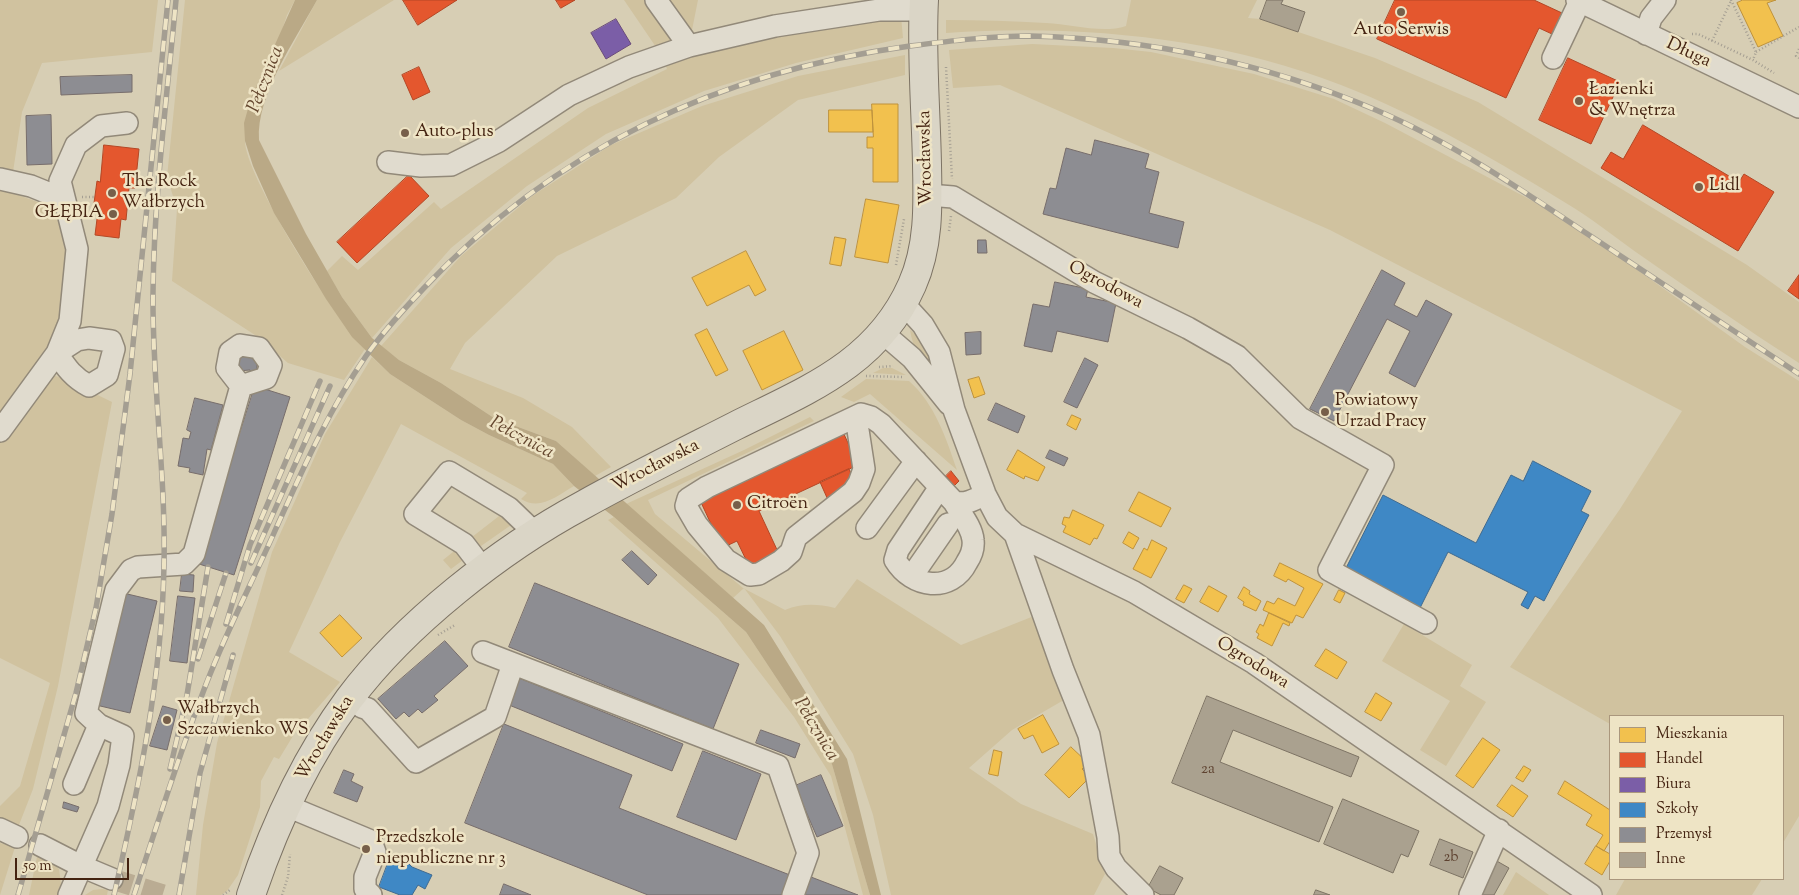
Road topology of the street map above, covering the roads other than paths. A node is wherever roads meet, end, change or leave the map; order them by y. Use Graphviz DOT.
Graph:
graph roads {
  1 [pos="656,0"];
  2 [pos="1664,0"];
  3 [pos="1578,1"];
  4 [pos="923,5"];
  5 [pos="1646,34"];
  6 [pos="689,46"];
  7 [pos="1553,58"];
  8 [pos="1799,107"];
  9 [pos="127,123"];
  10 [pos="388,162"];
  11 [pos="0,179"];
  12 [pos="928,195"];
  13 [pos="63,199"];
  14 [pos="903,303"];
  15 [pos="883,333"];
  16 [pos="241,386"];
  17 [pos="954,410"];
  18 [pos="856,417"];
  19 [pos="0,431"];
  20 [pos="916,460"];
  21 [pos="947,494"];
  22 [pos="985,494"];
  23 [pos="948,524"];
  24 [pos="867,528"];
  25 [pos="535,534"];
  26 [pos="1015,534"];
  27 [pos="484,570"];
  28 [pos="912,576"];
  29 [pos="1426,623"];
  30 [pos="484,652"];
  31 [pos="513,664"];
  32 [pos="352,695"];
  33 [pos="99,726"];
  34 [pos="74,784"];
  35 [pos="287,806"];
  36 [pos="1498,830"];
  37 [pos="40,845"];
  38 [pos="81,866"];
  39 [pos="112,879"];
  40 [pos="69,895"];
  41 [pos="251,895"];
  42 [pos="371,895"];
  43 [pos="793,895"];
  44 [pos="1143,895"];
  45 [pos="1470,895"];
  46 [pos="1591,895"];
  1 -- 6 [label="street"];
  2 -- 5 [label="street"];
  3 -- 5 [label="street, Długa"];
  3 -- 7 [label="street"];
  4 -- 6 [label="street"];
  4 -- 12 [label="main road, Wrocławska"];
  5 -- 8 [label="street, Długa"];
  6 -- 10 [label="street"];
  9 -- 13 [label="street"];
  11 -- 13 [label="street"];
  12 -- 14 [label="main road, Wrocławska"];
  12 -- 29 [label="street, Ogrodowa"];
  13 -- 19 [label="street"];
  14 -- 15 [label="main road, Wrocławska"];
  14 -- 17 [label="street, Ogrodowa"];
  15 -- 17 [label="street, Ogrodowa"];
  15 -- 25 [label="main road, Wrocławska"];
  16 -- 33 [label="street"];
  17 -- 22 [label="street, Ogrodowa"];
  18 -- 18 [label="street"];
  18 -- 20 [label="street"];
  20 -- 21 [label="street"];
  20 -- 24 [label="street"];
  21 -- 22 [label="street"];
  21 -- 28 [label="street"];
  21 -- 28 [label="street"];
  22 -- 26 [label="street, Ogrodowa"];
  23 -- 28 [label="street"];
  25 -- 27 [label="main road, Wrocławska"];
  25 -- 27 [label="street"];
  26 -- 36 [label="street, Ogrodowa"];
  26 -- 44 [label="street"];
  27 -- 32 [label="main road, Wrocławska"];
  30 -- 31 [label="street"];
  31 -- 32 [label="street"];
  31 -- 43 [label="street"];
  32 -- 35 [label="main road, Wrocławska"];
  33 -- 34 [label="street"];
  33 -- 38 [label="street"];
  35 -- 41 [label="main road, Wrocławska"];
  35 -- 42 [label="street"];
  36 -- 45 [label="street"];
  36 -- 46 [label="street, Ogrodowa"];
  37 -- 38 [label="street"];
  38 -- 39 [label="street"];
  38 -- 40 [label="street"];
}
